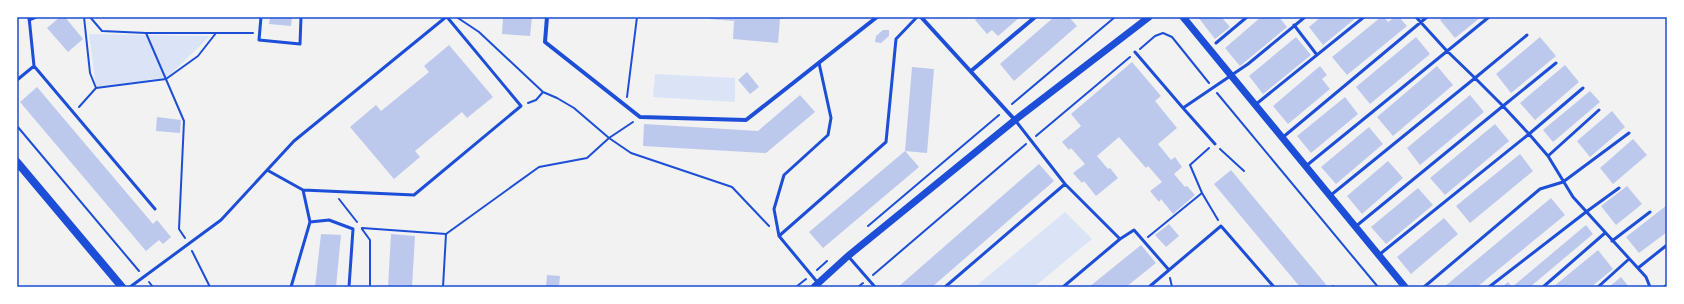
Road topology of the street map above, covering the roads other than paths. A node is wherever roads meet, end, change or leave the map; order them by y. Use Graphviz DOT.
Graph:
graph roads {
  1 [pos="36,17"];
  2 [pos="260,17"];
  3 [pos="301,17"];
  4 [pos="446,17"];
  5 [pos="546,17"];
  6 [pos="877,17"];
  7 [pos="917,17"];
  8 [pos="921,17"];
  9 [pos="1149,17"];
  10 [pos="1183,17"];
  11 [pos="1247,17"];
  12 [pos="1305,17"];
  13 [pos="1364,17"];
  14 [pos="1416,17"];
  15 [pos="1428,17"];
  16 [pos="1489,17"];
  17 [pos="1034,18"];
  18 [pos="29,19"];
  19 [pos="1421,22"];
  20 [pos="1294,25"];
  21 [pos="1527,35"];
  22 [pos="1216,43"];
  23 [pos="1446,50"];
  24 [pos="1135,52"];
  25 [pos="1317,55"];
  26 [pos="819,63"];
  27 [pos="1556,63"];
  28 [pos="34,66"];
  29 [pos="971,71"];
  30 [pos="1232,76"];
  31 [pos="1475,78"];
  32 [pos="17,80"];
  33 [pos="1583,88"];
  34 [pos="1255,105"];
  35 [pos="1503,106"];
  36 [pos="1183,108"];
  37 [pos="1599,110"];
  38 [pos="1015,120"];
  39 [pos="1630,133"];
  40 [pos="1528,134"];
  41 [pos="1282,138"];
  42 [pos="1215,144"];
  43 [pos="1548,156"];
  44 [pos="17,162"];
  45 [pos="1306,166"];
  46 [pos="267,170"];
  47 [pos="1563,182"];
  48 [pos="1065,184"];
  49 [pos="1620,188"];
  50 [pos="303,190"];
  51 [pos="1330,195"];
  52 [pos="155,209"];
  53 [pos="1586,212"];
  54 [pos="1650,212"];
  55 [pos="310,222"];
  56 [pos="1355,227"];
  57 [pos="1605,233"];
  58 [pos="779,236"];
  59 [pos="1120,239"];
  60 [pos="1612,241"];
  61 [pos="1667,245"];
  62 [pos="1378,255"];
  63 [pos="848,256"];
  64 [pos="1629,259"];
  65 [pos="1638,268"];
  66 [pos="1169,270"];
  67 [pos="816,285"];
  68 [pos="1667,285"];
  69 [pos="122,287"];
  70 [pos="130,287"];
  71 [pos="291,287"];
  72 [pos="349,287"];
  73 [pos="875,287"];
  74 [pos="945,287"];
  75 [pos="1063,287"];
  76 [pos="1149,287"];
  77 [pos="1274,287"];
  78 [pos="1405,287"];
  79 [pos="1424,287"];
  80 [pos="1490,287"];
  81 [pos="1543,287"];
  82 [pos="1598,287"];
  83 [pos="1650,287"];
  84 [pos="1664,287"];
  1 -- 18 [label="lane"];
  2 -- 3 [label="lane"];
  4 -- 46 [label="lane"];
  4 -- 50 [label="lane"];
  5 -- 26 [label="street"];
  6 -- 26 [label="street"];
  7 -- 58 [label="lane"];
  8 -- 29 [label="street"];
  9 -- 38 [label="street"];
  10 -- 30 [label="street"];
  11 -- 22 [label="lane"];
  12 -- 20 [label="lane"];
  13 -- 25 [label="lane"];
  14 -- 19 [label="lane"];
  15 -- 19 [label="lane"];
  16 -- 23 [label="lane"];
  17 -- 29 [label="street"];
  18 -- 28 [label="lane"];
  19 -- 23 [label="lane"];
  19 -- 41 [label="lane"];
  20 -- 25 [label="lane"];
  20 -- 30 [label="lane"];
  21 -- 31 [label="lane"];
  23 -- 31 [label="lane"];
  23 -- 45 [label="lane"];
  24 -- 36 [label="lane"];
  25 -- 34 [label="lane"];
  26 -- 58 [label="lane"];
  27 -- 35 [label="lane"];
  28 -- 32 [label="lane"];
  28 -- 52 [label="lane"];
  29 -- 38 [label="street"];
  30 -- 34 [label="street"];
  30 -- 36 [label="lane"];
  31 -- 35 [label="lane"];
  31 -- 51 [label="lane"];
  33 -- 40 [label="lane"];
  34 -- 41 [label="street"];
  35 -- 40 [label="lane"];
  35 -- 56 [label="lane"];
  36 -- 42 [label="lane"];
  37 -- 43 [label="lane"];
  38 -- 48 [label="lane"];
  38 -- 63 [label="street"];
  39 -- 47 [label="lane"];
  40 -- 43 [label="lane"];
  40 -- 62 [label="lane"];
  41 -- 45 [label="street"];
  43 -- 47 [label="lane"];
  44 -- 69 [label="main road"];
  45 -- 51 [label="street"];
  46 -- 50 [label="lane"];
  46 -- 70 [label="lane"];
  47 -- 53 [label="lane"];
  47 -- 79 [label="lane"];
  48 -- 59 [label="lane"];
  48 -- 74 [label="lane"];
  49 -- 53 [label="lane"];
  50 -- 55 [label="lane"];
  51 -- 56 [label="street"];
  53 -- 57 [label="lane"];
  53 -- 80 [label="lane"];
  54 -- 60 [label="lane"];
  55 -- 71 [label="lane"];
  55 -- 72 [label="lane"];
  56 -- 62 [label="street"];
  57 -- 60 [label="lane"];
  57 -- 81 [label="lane"];
  58 -- 67 [label="lane"];
  59 -- 66 [label="lane"];
  59 -- 75 [label="lane"];
  60 -- 64 [label="lane"];
  61 -- 65 [label="lane"];
  62 -- 78 [label="street"];
  63 -- 67 [label="street"];
  63 -- 73 [label="lane"];
  64 -- 65 [label="lane"];
  64 -- 82 [label="lane"];
  65 -- 83 [label="lane"];
  66 -- 76 [label="lane"];
  66 -- 77 [label="lane"];
  68 -- 84 [label="lane"];
}
